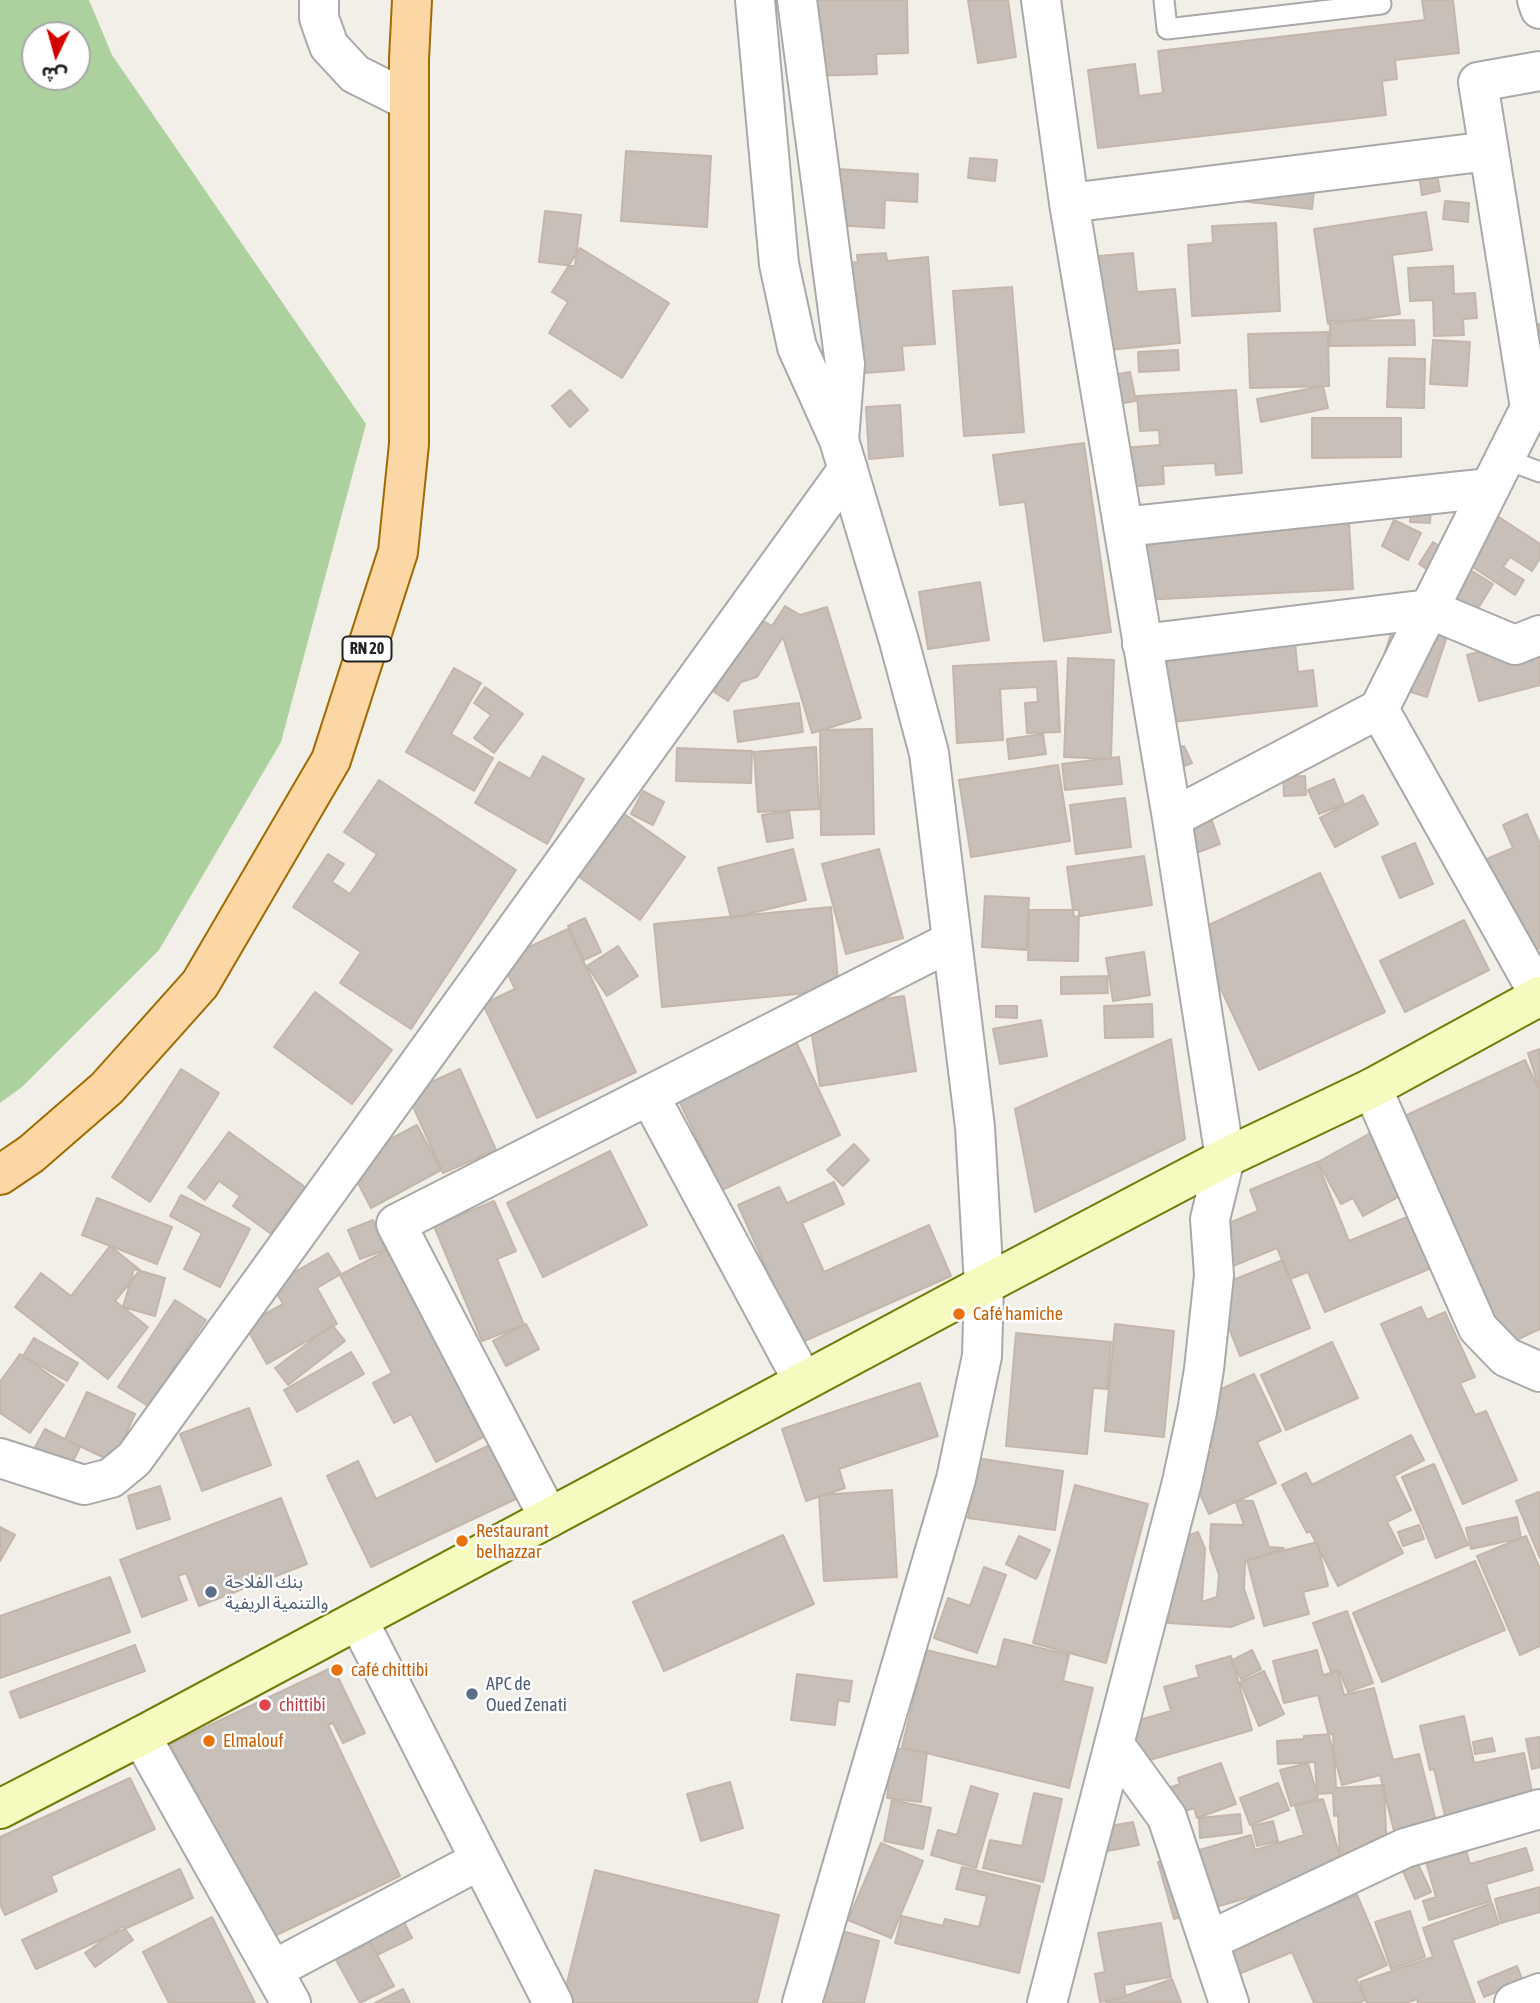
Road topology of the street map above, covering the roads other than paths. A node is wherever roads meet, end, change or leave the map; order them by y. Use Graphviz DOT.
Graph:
graph roads {
  1 [pos="319,0"];
  2 [pos="412,0"];
  3 [pos="755,0"];
  4 [pos="797,0"];
  5 [pos="1041,0"];
  6 [pos="1164,0"];
  7 [pos="1380,0"];
  8 [pos="1537,0"];
  9 [pos="1540,9"];
  10 [pos="1540,71"];
  11 [pos="410,101"];
  12 [pos="1489,151"];
  13 [pos="1069,203"];
  14 [pos="843,454"];
  15 [pos="1540,472"];
  16 [pos="1497,473"];
  17 [pos="1123,527"];
  18 [pos="1429,609"];
  19 [pos="1540,635"];
  20 [pos="1142,644"];
  21 [pos="1379,709"];
  22 [pos="1172,818"];
  23 [pos="952,941"];
  24 [pos="1540,996"];
  25 [pos="1372,1088"];
  26 [pos="649,1095"];
  27 [pos="1225,1158"];
  28 [pos="0,1175"];
  29 [pos="984,1285"];
  30 [pos="1539,1370"];
  31 [pos="803,1381"];
  32 [pos="0,1458"];
  33 [pos="548,1518"];
  34 [pos="358,1620"];
  35 [pos="141,1736"];
  36 [pos="1114,1744"];
  37 [pos="0,1809"];
  38 [pos="1540,1809"];
  39 [pos="480,1860"];
  40 [pos="1208,1941"];
  41 [pos="272,1970"];
  42 [pos="1540,1993"];
  43 [pos="291,2003"];
  44 [pos="553,2003"];
  45 [pos="802,2003"];
  46 [pos="1047,2003"];
  47 [pos="1229,2003"];
  48 [pos="1514,2003"];
  1 -- 11 [label="street"];
  2 -- 11 [label="main road, RN 20"];
  3 -- 14 [label="street"];
  4 -- 14 [label="street"];
  5 -- 13 [label="street"];
  6 -- 7 [label="lane"];
  8 -- 9 [label="street"];
  10 -- 12 [label="street"];
  11 -- 28 [label="main road, RN 20"];
  12 -- 13 [label="street"];
  12 -- 16 [label="street"];
  13 -- 17 [label="street"];
  14 -- 23 [label="street"];
  14 -- 32 [label="street"];
  15 -- 16 [label="lane"];
  16 -- 17 [label="street"];
  16 -- 18 [label="street"];
  17 -- 20 [label="street"];
  18 -- 19 [label="street"];
  18 -- 20 [label="street"];
  18 -- 21 [label="street"];
  20 -- 22 [label="street"];
  21 -- 22 [label="street"];
  21 -- 24 [label="street"];
  22 -- 27 [label="street"];
  23 -- 26 [label="street"];
  23 -- 29 [label="street"];
  24 -- 25 [label="street"];
  25 -- 27 [label="street"];
  25 -- 30 [label="street"];
  26 -- 31 [label="street"];
  26 -- 33 [label="street"];
  27 -- 29 [label="street"];
  27 -- 36 [label="street"];
  29 -- 31 [label="street"];
  29 -- 45 [label="street"];
  31 -- 33 [label="street"];
  33 -- 34 [label="street"];
  34 -- 35 [label="street"];
  34 -- 39 [label="street"];
  35 -- 37 [label="street"];
  35 -- 41 [label="street"];
  36 -- 40 [label="street"];
  36 -- 46 [label="street"];
  38 -- 40 [label="street"];
  39 -- 41 [label="street"];
  39 -- 44 [label="street"];
  40 -- 47 [label="street"];
  41 -- 43 [label="street"];
  42 -- 48 [label="street"];
}
